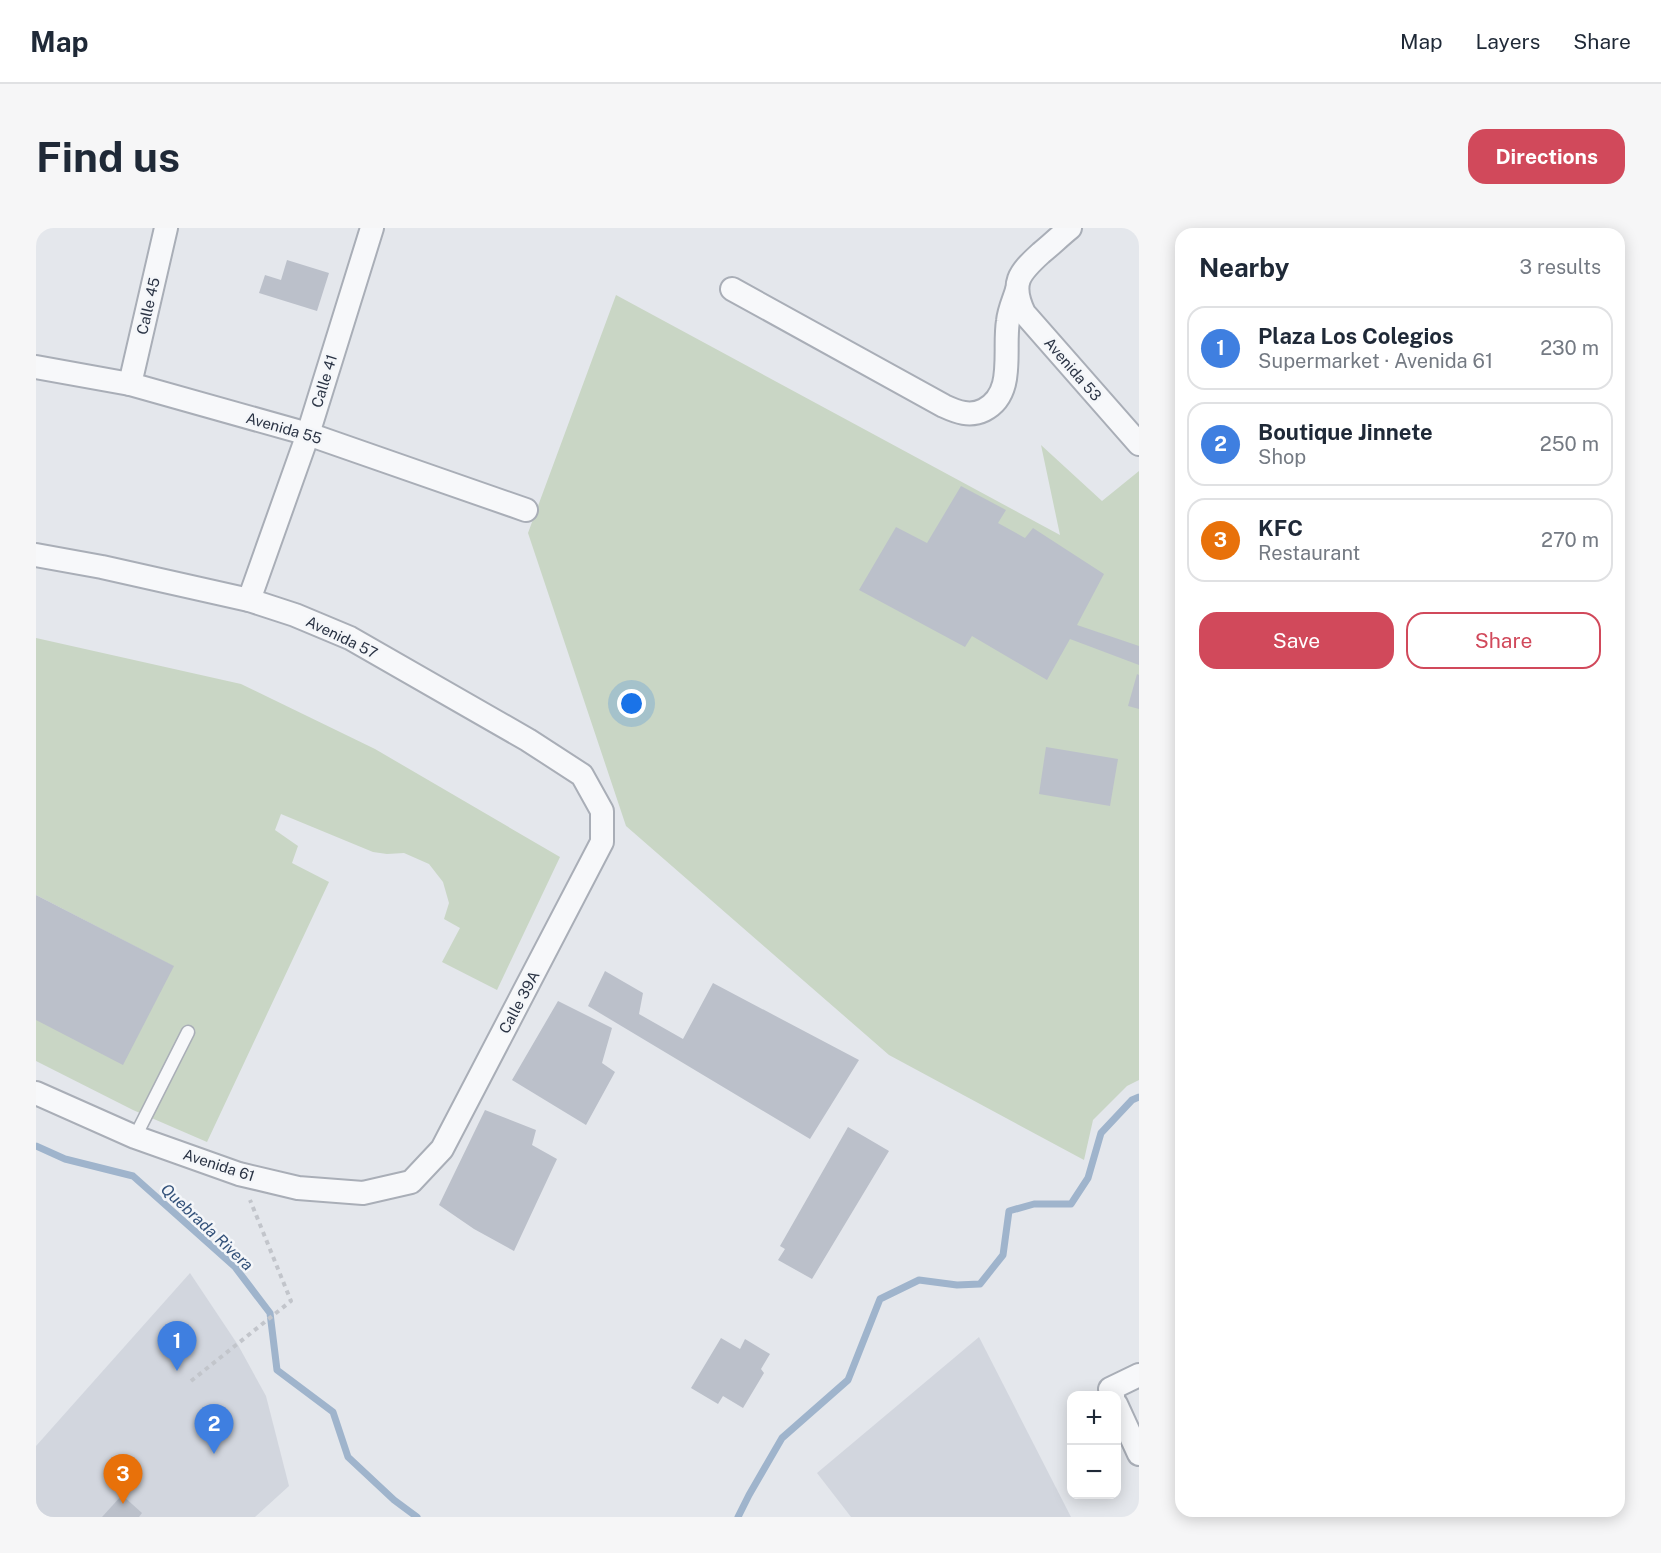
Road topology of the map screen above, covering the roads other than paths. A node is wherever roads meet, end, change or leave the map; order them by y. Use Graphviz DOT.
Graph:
graph roads {
  1 [pos="166,228"];
  2 [pos="372,228"];
  3 [pos="1070,228"];
  4 [pos="732,289"];
  5 [pos="1017,290"];
  6 [pos="36,367"];
  7 [pos="130,384"];
  8 [pos="308,434"];
  9 [pos="1139,444"];
  10 [pos="526,510"];
  11 [pos="36,555"];
  12 [pos="249,600"];
  13 [pos="602,811"];
  14 [pos="188,1032"];
  15 [pos="36,1093"];
  16 [pos="135,1137"];
  17 [pos="411,1182"];
  18 [pos="1139,1375"];
  19 [pos="1119,1391"];
  20 [pos="1121,1414"];
  21 [pos="1139,1454"];
  1 -- 7 [label="street, Calle 45"];
  2 -- 8 [label="street, Calle 41"];
  3 -- 5 [label="street"];
  4 -- 5 [label="street"];
  5 -- 9 [label="street, Avenida 53"];
  6 -- 7 [label="street, Avenida 55"];
  7 -- 8 [label="street, Avenida 55"];
  8 -- 10 [label="street, Avenida 55"];
  8 -- 12 [label="street, Calle 41"];
  11 -- 12 [label="street, Avenida 57"];
  12 -- 13 [label="street, Avenida 57"];
  13 -- 17 [label="street, Calle 39A"];
  14 -- 16 [label="lane"];
  15 -- 16 [label="street, Avenida 61"];
  16 -- 17 [label="street, Avenida 61"];
  18 -- 19 [label="street"];
  20 -- 21 [label="street"];
}
